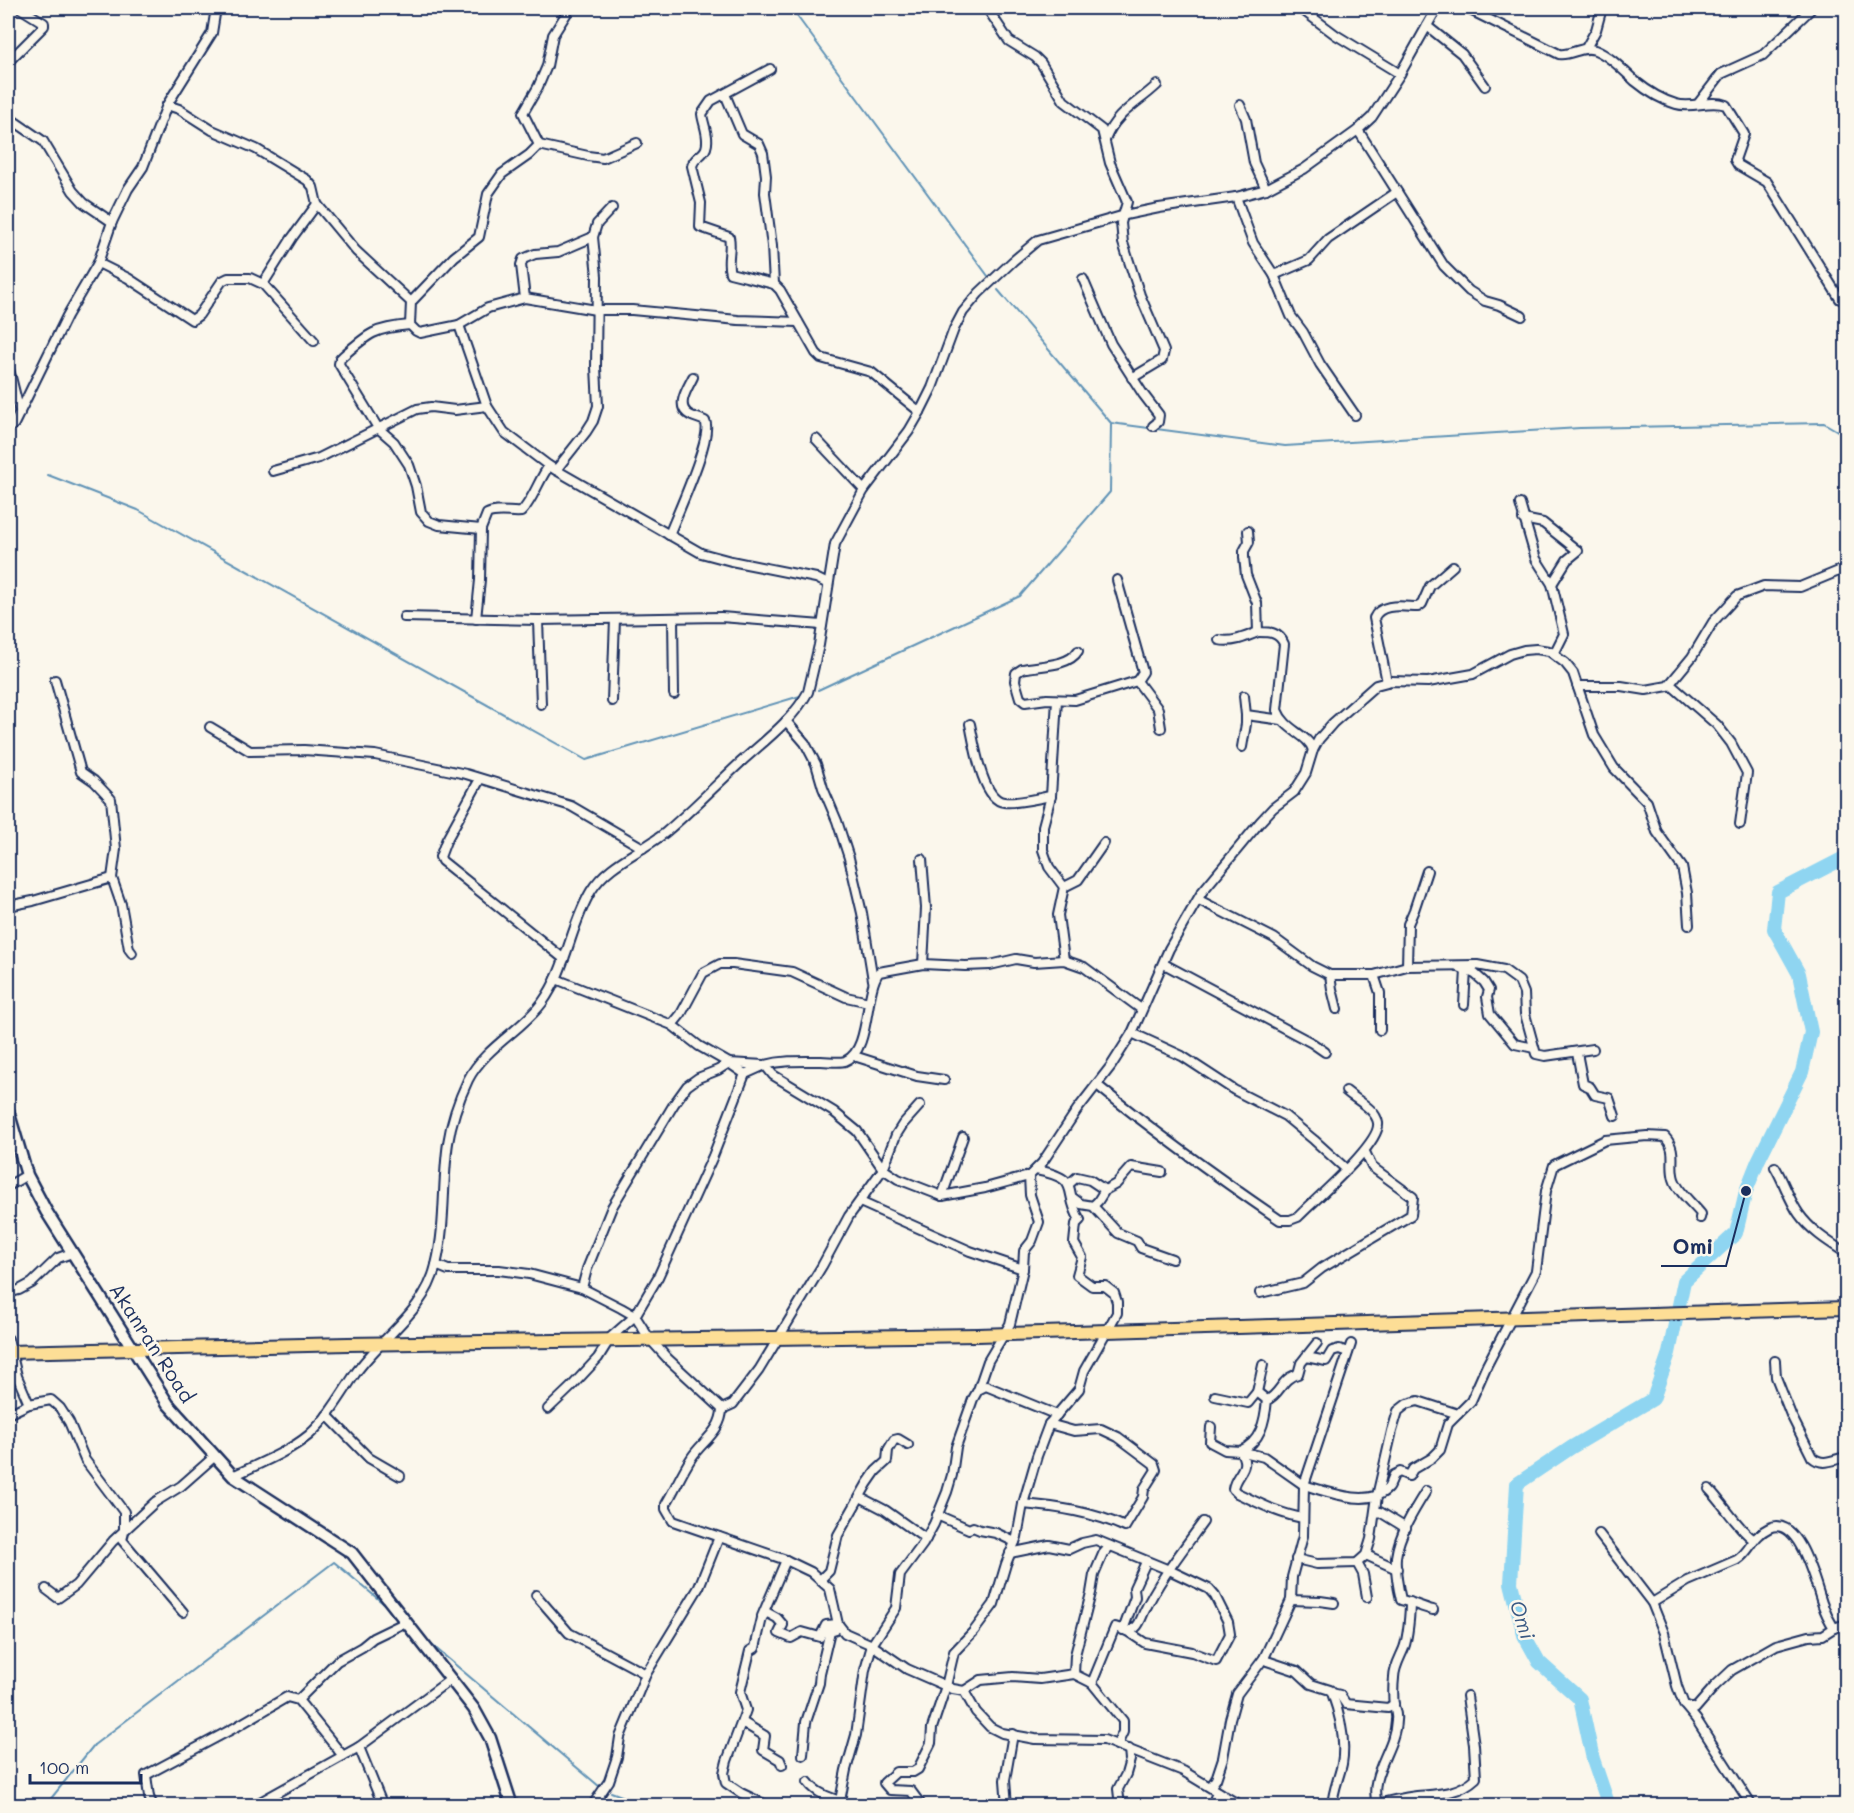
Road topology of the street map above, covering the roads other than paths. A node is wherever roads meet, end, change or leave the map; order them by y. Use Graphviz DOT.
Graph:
graph roads {
  1 [pos="20,8"];
  2 [pos="216,8"];
  3 [pos="570,8"];
  4 [pos="987,8"];
  5 [pos="1300,8"];
  6 [pos="1437,8"];
  7 [pos="1466,8"];
  8 [pos="1602,8"];
  9 [pos="1812,8"];
  10 [pos="1427,26"];
  11 [pos="1586,48"];
  12 [pos="8,62"];
  13 [pos="770,69"];
  14 [pos="1400,74"];
  15 [pos="1158,85"];
  16 [pos="1485,87"];
  17 [pos="725,94"];
  18 [pos="1698,104"];
  19 [pos="166,105"];
  20 [pos="1240,105"];
  21 [pos="8,117"];
  22 [pos="1358,130"];
  23 [pos="1106,140"];
  24 [pos="637,143"];
  25 [pos="539,145"];
  26 [pos="1266,189"];
  27 [pos="1397,192"];
  28 [pos="1236,197"];
  29 [pos="317,204"];
  30 [pos="612,208"];
  31 [pos="1125,215"];
  32 [pos="112,222"];
  33 [pos="593,237"];
  34 [pos="98,263"];
  35 [pos="1274,275"];
  36 [pos="1083,279"];
  37 [pos="263,284"];
  38 [pos="774,285"];
  39 [pos="525,298"];
  40 [pos="411,302"];
  41 [pos="1846,302"];
  42 [pos="596,310"];
  43 [pos="1522,316"];
  44 [pos="798,321"];
  45 [pos="410,325"];
  46 [pos="459,325"];
  47 [pos="314,341"];
  48 [pos="8,365"];
  49 [pos="693,377"];
  50 [pos="1132,378"];
  51 [pos="487,406"];
  52 [pos="921,412"];
  53 [pos="20,413"];
  54 [pos="1355,415"];
  55 [pos="1153,426"];
  56 [pos="378,428"];
  57 [pos="8,429"];
  58 [pos="816,439"];
  59 [pos="552,468"];
  60 [pos="273,471"];
  61 [pos="864,490"];
  62 [pos="1520,504"];
  63 [pos="1523,519"];
  64 [pos="481,530"];
  65 [pos="1248,531"];
  66 [pos="669,536"];
  67 [pos="1454,566"];
  68 [pos="1846,568"];
  69 [pos="1117,580"];
  70 [pos="828,584"];
  71 [pos="1552,584"];
  72 [pos="404,617"];
  73 [pos="673,618"];
  74 [pos="476,619"];
  75 [pos="615,619"];
  76 [pos="538,620"];
  77 [pos="822,625"];
  78 [pos="1258,632"];
  79 [pos="1219,640"];
  80 [pos="1078,651"];
  81 [pos="1554,654"];
  82 [pos="55,680"];
  83 [pos="1137,681"];
  84 [pos="1387,682"];
  85 [pos="1670,684"];
  86 [pos="1577,686"];
  87 [pos="674,693"];
  88 [pos="1244,696"];
  89 [pos="1058,700"];
  90 [pos="612,701"];
  91 [pos="541,704"];
  92 [pos="1246,715"];
  93 [pos="1282,720"];
  94 [pos="786,721"];
  95 [pos="970,724"];
  96 [pos="210,727"];
  97 [pos="1161,728"];
  98 [pos="1242,747"];
  99 [pos="1313,750"];
  100 [pos="480,778"];
  101 [pos="1051,796"];
  102 [pos="1740,824"];
  103 [pos="1104,843"];
  104 [pos="643,848"];
  105 [pos="922,859"];
  106 [pos="1427,871"];
  107 [pos="112,878"];
  108 [pos="1064,887"];
  109 [pos="1199,900"];
  110 [pos="8,906"];
  111 [pos="1689,925"];
  112 [pos="132,953"];
  113 [pos="564,959"];
  114 [pos="1064,960"];
  115 [pos="923,964"];
  116 [pos="1164,964"];
  117 [pos="1455,965"];
  118 [pos="1407,966"];
  119 [pos="1466,970"];
  120 [pos="1330,975"];
  121 [pos="1374,975"];
  122 [pos="556,979"];
  123 [pos="873,980"];
  124 [pos="869,1002"];
  125 [pos="1464,1005"];
  126 [pos="1141,1009"];
  127 [pos="1337,1009"];
  128 [pos="672,1025"];
  129 [pos="1380,1029"];
  130 [pos="1132,1033"];
  131 [pos="1534,1048"];
  132 [pos="1593,1049"];
  133 [pos="1325,1052"];
  134 [pos="1577,1053"];
  135 [pos="854,1056"];
  136 [pos="729,1063"];
  137 [pos="765,1065"];
  138 [pos="745,1074"];
  139 [pos="944,1080"];
  140 [pos="1097,1085"];
  141 [pos="1346,1091"];
  142 [pos="920,1105"];
  143 [pos="8,1112"];
  144 [pos="1616,1116"];
  145 [pos="963,1137"];
  146 [pos="1365,1152"];
  147 [pos="1775,1167"];
  148 [pos="883,1169"];
  149 [pos="1346,1169"];
  150 [pos="1036,1170"];
  151 [pos="1162,1172"];
  152 [pos="27,1175"];
  153 [pos="1029,1176"];
  154 [pos="1068,1184"];
  155 [pos="8,1186"];
  156 [pos="1105,1190"];
  157 [pos="942,1196"];
  158 [pos="1073,1198"];
  159 [pos="860,1202"];
  160 [pos="1093,1206"];
  161 [pos="1700,1218"];
  162 [pos="72,1253"];
  163 [pos="1846,1253"];
  164 [pos="1172,1259"];
  165 [pos="436,1265"];
  166 [pos="1023,1269"];
  167 [pos="582,1288"];
  168 [pos="8,1293"];
  169 [pos="1260,1293"];
  170 [pos="1846,1308"];
  171 [pos="635,1316"];
  172 [pos="8,1339"];
  173 [pos="1317,1343"];
  174 [pos="8,1352"];
  175 [pos="1306,1357"];
  176 [pos="1775,1361"];
  177 [pos="1263,1365"];
  178 [pos="978,1390"];
  179 [pos="1257,1392"];
  180 [pos="1215,1395"];
  181 [pos="1267,1400"];
  182 [pos="30,1404"];
  183 [pos="548,1409"];
  184 [pos="722,1409"];
  185 [pos="8,1414"];
  186 [pos="1458,1414"];
  187 [pos="327,1415"];
  188 [pos="1057,1415"];
  189 [pos="1049,1424"];
  190 [pos="1211,1427"];
  191 [pos="908,1445"];
  192 [pos="1240,1451"];
  193 [pos="214,1456"];
  194 [pos="1846,1457"];
  195 [pos="233,1476"];
  196 [pos="400,1476"];
  197 [pos="1304,1485"];
  198 [pos="1709,1489"];
  199 [pos="1426,1491"];
  200 [pos="1377,1496"];
  201 [pos="860,1497"];
  202 [pos="1023,1504"];
  203 [pos="1374,1513"];
  204 [pos="937,1515"];
  205 [pos="1303,1518"];
  206 [pos="1203,1522"];
  207 [pos="1406,1528"];
  208 [pos="124,1532"];
  209 [pos="1599,1534"];
  210 [pos="719,1538"];
  211 [pos="926,1539"];
  212 [pos="1753,1539"];
  213 [pos="1015,1542"];
  214 [pos="1110,1546"];
  215 [pos="1010,1553"];
  216 [pos="1365,1555"];
  217 [pos="1296,1559"];
  218 [pos="786,1560"];
  219 [pos="1146,1562"];
  220 [pos="1357,1563"];
  221 [pos="1397,1569"];
  222 [pos="1169,1570"];
  223 [pos="820,1580"];
  224 [pos="46,1588"];
  225 [pos="536,1595"];
  226 [pos="1367,1597"];
  227 [pos="1291,1600"];
  228 [pos="1410,1602"];
  229 [pos="1334,1603"];
  230 [pos="1652,1603"];
  231 [pos="1432,1610"];
  232 [pos="183,1612"];
  233 [pos="762,1618"];
  234 [pos="406,1622"];
  235 [pos="838,1624"];
  236 [pos="1846,1624"];
  237 [pos="1834,1628"];
  238 [pos="1125,1630"];
  239 [pos="872,1645"];
  240 [pos="1264,1658"];
  241 [pos="646,1674"];
  242 [pos="1074,1674"];
  243 [pos="451,1679"];
  244 [pos="1092,1683"];
  245 [pos="946,1686"];
  246 [pos="964,1691"];
  247 [pos="1332,1693"];
  248 [pos="1467,1696"];
  249 [pos="298,1700"];
  250 [pos="1394,1704"];
  251 [pos="1684,1705"];
  252 [pos="742,1722"];
  253 [pos="1013,1734"];
  254 [pos="1117,1745"];
  255 [pos="359,1747"];
  256 [pos="1129,1749"];
  257 [pos="803,1755"];
  258 [pos="343,1756"];
  259 [pos="782,1765"];
  260 [pos="808,1782"];
  261 [pos="1214,1789"];
  262 [pos="1436,1795"];
  263 [pos="840,1803"];
  264 [pos="1374,1805"];
  265 [pos="153,1806"];
  266 [pos="253,1806"];
  267 [pos="383,1806"];
  268 [pos="512,1806"];
  269 [pos="592,1806"];
  270 [pos="779,1806"];
  271 [pos="922,1806"];
  272 [pos="1007,1806"];
  273 [pos="1120,1806"];
  274 [pos="1212,1806"];
  275 [pos="1241,1806"];
  276 [pos="1332,1806"];
  277 [pos="1443,1806"];
  278 [pos="1752,1806"];
  1 -- 12 [label="street"];
  2 -- 19 [label="street"];
  3 -- 25 [label="street"];
  4 -- 23 [label="street"];
  5 -- 14 [label="street"];
  6 -- 10 [label="street"];
  7 -- 11 [label="street"];
  8 -- 11 [label="street"];
  9 -- 18 [label="street"];
  10 -- 14 [label="street"];
  10 -- 16 [label="street"];
  11 -- 18 [label="street"];
  13 -- 17 [label="street"];
  14 -- 22 [label="street"];
  15 -- 23 [label="street"];
  17 -- 38 [label="street"];
  17 -- 38 [label="street"];
  18 -- 41 [label="street"];
  19 -- 29 [label="street"];
  19 -- 32 [label="street"];
  20 -- 26 [label="street"];
  21 -- 32 [label="street"];
  22 -- 26 [label="street"];
  22 -- 27 [label="street"];
  23 -- 31 [label="street"];
  24 -- 25 [label="street"];
  25 -- 40 [label="street"];
  26 -- 28 [label="street"];
  27 -- 35 [label="street"];
  27 -- 43 [label="street"];
  28 -- 31 [label="street"];
  28 -- 35 [label="street"];
  29 -- 37 [label="street"];
  29 -- 40 [label="street"];
  30 -- 33 [label="street"];
  31 -- 50 [label="street"];
  31 -- 52 [label="street"];
  32 -- 34 [label="street"];
  33 -- 39 [label="street"];
  33 -- 42 [label="street"];
  34 -- 37 [label="street"];
  34 -- 53 [label="street"];
  35 -- 54 [label="street"];
  36 -- 50 [label="street"];
  37 -- 47 [label="street"];
  38 -- 44 [label="street"];
  39 -- 42 [label="street"];
  39 -- 46 [label="street"];
  40 -- 45 [label="street"];
  42 -- 44 [label="street"];
  42 -- 59 [label="street"];
  44 -- 52 [label="street"];
  45 -- 46 [label="street"];
  45 -- 56 [label="street"];
  46 -- 51 [label="street"];
  48 -- 53 [label="street"];
  49 -- 66 [label="street"];
  50 -- 55 [label="street"];
  51 -- 56 [label="street"];
  51 -- 59 [label="street"];
  52 -- 61 [label="street"];
  53 -- 57 [label="street"];
  56 -- 60 [label="street"];
  56 -- 64 [label="street"];
  58 -- 61 [label="street"];
  59 -- 64 [label="street"];
  59 -- 66 [label="street"];
  61 -- 70 [label="street"];
  62 -- 63 [label="street"];
  63 -- 71 [label="street"];
  63 -- 71 [label="street"];
  64 -- 74 [label="street"];
  65 -- 78 [label="street"];
  66 -- 70 [label="street"];
  67 -- 84 [label="street"];
  68 -- 85 [label="street"];
  69 -- 83 [label="street"];
  70 -- 77 [label="street"];
  71 -- 81 [label="street"];
  72 -- 74 [label="street"];
  73 -- 75 [label="street"];
  73 -- 77 [label="street"];
  73 -- 87 [label="street"];
  74 -- 76 [label="street"];
  75 -- 76 [label="street"];
  75 -- 90 [label="street"];
  76 -- 91 [label="street"];
  77 -- 94 [label="street"];
  78 -- 79 [label="street"];
  78 -- 93 [label="street"];
  80 -- 89 [label="street"];
  81 -- 84 [label="street"];
  81 -- 86 [label="street"];
  82 -- 107 [label="street"];
  83 -- 89 [label="street"];
  83 -- 97 [label="street"];
  84 -- 99 [label="street"];
  85 -- 86 [label="street"];
  85 -- 102 [label="street"];
  86 -- 111 [label="street"];
  88 -- 92 [label="street"];
  89 -- 101 [label="street"];
  92 -- 93 [label="street"];
  92 -- 98 [label="street"];
  93 -- 99 [label="street"];
  94 -- 104 [label="street"];
  94 -- 123 [label="street"];
  95 -- 101 [label="street"];
  96 -- 100 [label="street"];
  99 -- 109 [label="street"];
  100 -- 104 [label="street"];
  100 -- 113 [label="street"];
  101 -- 108 [label="street"];
  103 -- 108 [label="street"];
  104 -- 113 [label="street"];
  105 -- 115 [label="street"];
  106 -- 118 [label="street"];
  107 -- 110 [label="street"];
  107 -- 112 [label="street"];
  108 -- 114 [label="street"];
  109 -- 116 [label="street"];
  109 -- 120 [label="street"];
  113 -- 122 [label="street"];
  114 -- 115 [label="street"];
  114 -- 126 [label="street"];
  115 -- 123 [label="street"];
  116 -- 126 [label="street"];
  116 -- 133 [label="street"];
  117 -- 118 [label="street"];
  117 -- 119 [label="street"];
  117 -- 131 [label="street"];
  118 -- 121 [label="street"];
  119 -- 125 [label="street"];
  119 -- 131 [label="street"];
  120 -- 121 [label="street"];
  120 -- 127 [label="street"];
  121 -- 129 [label="street"];
  122 -- 128 [label="street"];
  122 -- 165 [label="street"];
  123 -- 124 [label="street"];
  124 -- 128 [label="street"];
  124 -- 135 [label="street"];
  126 -- 130 [label="street"];
  128 -- 136 [label="street"];
  130 -- 140 [label="street"];
  130 -- 149 [label="street"];
  131 -- 134 [label="street"];
  132 -- 134 [label="street"];
  134 -- 144 [label="street"];
  135 -- 137 [label="street"];
  135 -- 139 [label="street"];
  136 -- 137 [label="street"];
  136 -- 138 [label="street"];
  136 -- 167 [label="street"];
  137 -- 138 [label="street"];
  137 -- 148 [label="street"];
  138 -- 171 [label="street"];
  140 -- 149 [label="street"];
  140 -- 150 [label="street"];
  141 -- 146 [label="street"];
  142 -- 148 [label="street"];
  143 -- 152 [label="main road, Akanran Road"];
  145 -- 157 [label="street"];
  146 -- 149 [label="street"];
  146 -- 169 [label="street"];
  147 -- 163 [label="street"];
  148 -- 157 [label="street"];
  148 -- 159 [label="street"];
  150 -- 153 [label="street"];
  150 -- 154 [label="street"];
  151 -- 156 [label="street"];
  152 -- 155 [label="street"];
  152 -- 162 [label="main road, Akanran Road"];
  153 -- 157 [label="street"];
  153 -- 166 [label="street"];
  154 -- 156 [label="street"];
  154 -- 158 [label="street"];
  156 -- 160 [label="street"];
  158 -- 160 [label="street"];
  158 -- 188 [label="street"];
  159 -- 166 [label="street"];
  159 -- 184 [label="street"];
  160 -- 164 [label="street"];
  161 -- 186 [label="street"];
  162 -- 168 [label="street"];
  162 -- 193 [label="main road, Akanran Road"];
  165 -- 167 [label="street"];
  165 -- 187 [label="street"];
  166 -- 178 [label="street"];
  167 -- 171 [label="street"];
  170 -- 174 [label="highway"];
  171 -- 183 [label="street"];
  171 -- 184 [label="street"];
  172 -- 182 [label="street"];
  173 -- 175 [label="street"];
  175 -- 181 [label="street"];
  175 -- 197 [label="street"];
  176 -- 194 [label="street"];
  177 -- 179 [label="street"];
  178 -- 188 [label="street"];
  178 -- 204 [label="street"];
  179 -- 180 [label="street"];
  179 -- 181 [label="street"];
  181 -- 192 [label="street"];
  182 -- 185 [label="street"];
  182 -- 208 [label="street"];
  184 -- 210 [label="street"];
  186 -- 200 [label="street"];
  186 -- 200 [label="street"];
  187 -- 195 [label="street"];
  187 -- 196 [label="street"];
  188 -- 189 [label="street"];
  189 -- 202 [label="street"];
  189 -- 202 [label="street"];
  190 -- 192 [label="street"];
  191 -- 201 [label="street"];
  192 -- 197 [label="street"];
  192 -- 205 [label="street"];
  193 -- 195 [label="main road, Akanran Road"];
  193 -- 208 [label="street"];
  195 -- 234 [label="main road, Akanran Road"];
  197 -- 200 [label="street"];
  197 -- 205 [label="street"];
  198 -- 212 [label="street"];
  199 -- 207 [label="street"];
  200 -- 203 [label="street"];
  201 -- 211 [label="street"];
  201 -- 223 [label="street"];
  202 -- 213 [label="street"];
  203 -- 207 [label="street"];
  203 -- 216 [label="street"];
  204 -- 211 [label="street"];
  204 -- 213 [label="street"];
  205 -- 217 [label="street"];
  206 -- 222 [label="street"];
  207 -- 221 [label="street"];
  208 -- 224 [label="street"];
  208 -- 232 [label="street"];
  209 -- 230 [label="street"];
  210 -- 218 [label="street"];
  210 -- 241 [label="street"];
  211 -- 239 [label="street"];
  212 -- 230 [label="street"];
  212 -- 237 [label="street"];
  213 -- 215 [label="street"];
  214 -- 215 [label="street"];
  214 -- 219 [label="street"];
  214 -- 242 [label="street"];
  215 -- 245 [label="street"];
  216 -- 220 [label="street"];
  216 -- 221 [label="street"];
  217 -- 220 [label="street"];
  217 -- 227 [label="street"];
  218 -- 223 [label="street"];
  218 -- 233 [label="street"];
  219 -- 222 [label="street"];
  219 -- 238 [label="street"];
  220 -- 226 [label="street"];
  221 -- 228 [label="street"];
  222 -- 238 [label="street"];
  222 -- 238 [label="street"];
  223 -- 235 [label="street"];
  225 -- 241 [label="street"];
  227 -- 229 [label="street"];
  227 -- 240 [label="street"];
  228 -- 231 [label="street"];
  228 -- 250 [label="street"];
  230 -- 251 [label="street"];
  233 -- 235 [label="street"];
  233 -- 252 [label="street"];
  234 -- 243 [label="main road, Akanran Road"];
  234 -- 249 [label="street"];
  235 -- 239 [label="street"];
  235 -- 257 [label="street"];
  236 -- 237 [label="street"];
  237 -- 251 [label="street"];
  238 -- 244 [label="street"];
  239 -- 245 [label="street"];
  239 -- 263 [label="street"];
  240 -- 247 [label="street"];
  240 -- 261 [label="street"];
  241 -- 269 [label="street"];
  242 -- 244 [label="street"];
  242 -- 246 [label="street"];
  243 -- 255 [label="street"];
  243 -- 268 [label="main road, Akanran Road"];
  244 -- 254 [label="street"];
  245 -- 246 [label="street"];
  245 -- 271 [label="street"];
  246 -- 253 [label="street"];
  247 -- 250 [label="street"];
  247 -- 276 [label="street"];
  248 -- 262 [label="street"];
  249 -- 258 [label="street"];
  249 -- 265 [label="street"];
  250 -- 264 [label="street"];
  251 -- 278 [label="street"];
  252 -- 259 [label="street"];
  252 -- 270 [label="street"];
  253 -- 254 [label="street"];
  253 -- 272 [label="street"];
  254 -- 256 [label="street"];
  255 -- 258 [label="street"];
  255 -- 267 [label="street"];
  256 -- 261 [label="street"];
  256 -- 273 [label="street"];
  258 -- 266 [label="street"];
  260 -- 263 [label="street"];
  261 -- 274 [label="street"];
  261 -- 275 [label="street"];
  262 -- 264 [label="street"];
  262 -- 277 [label="street"];
}
